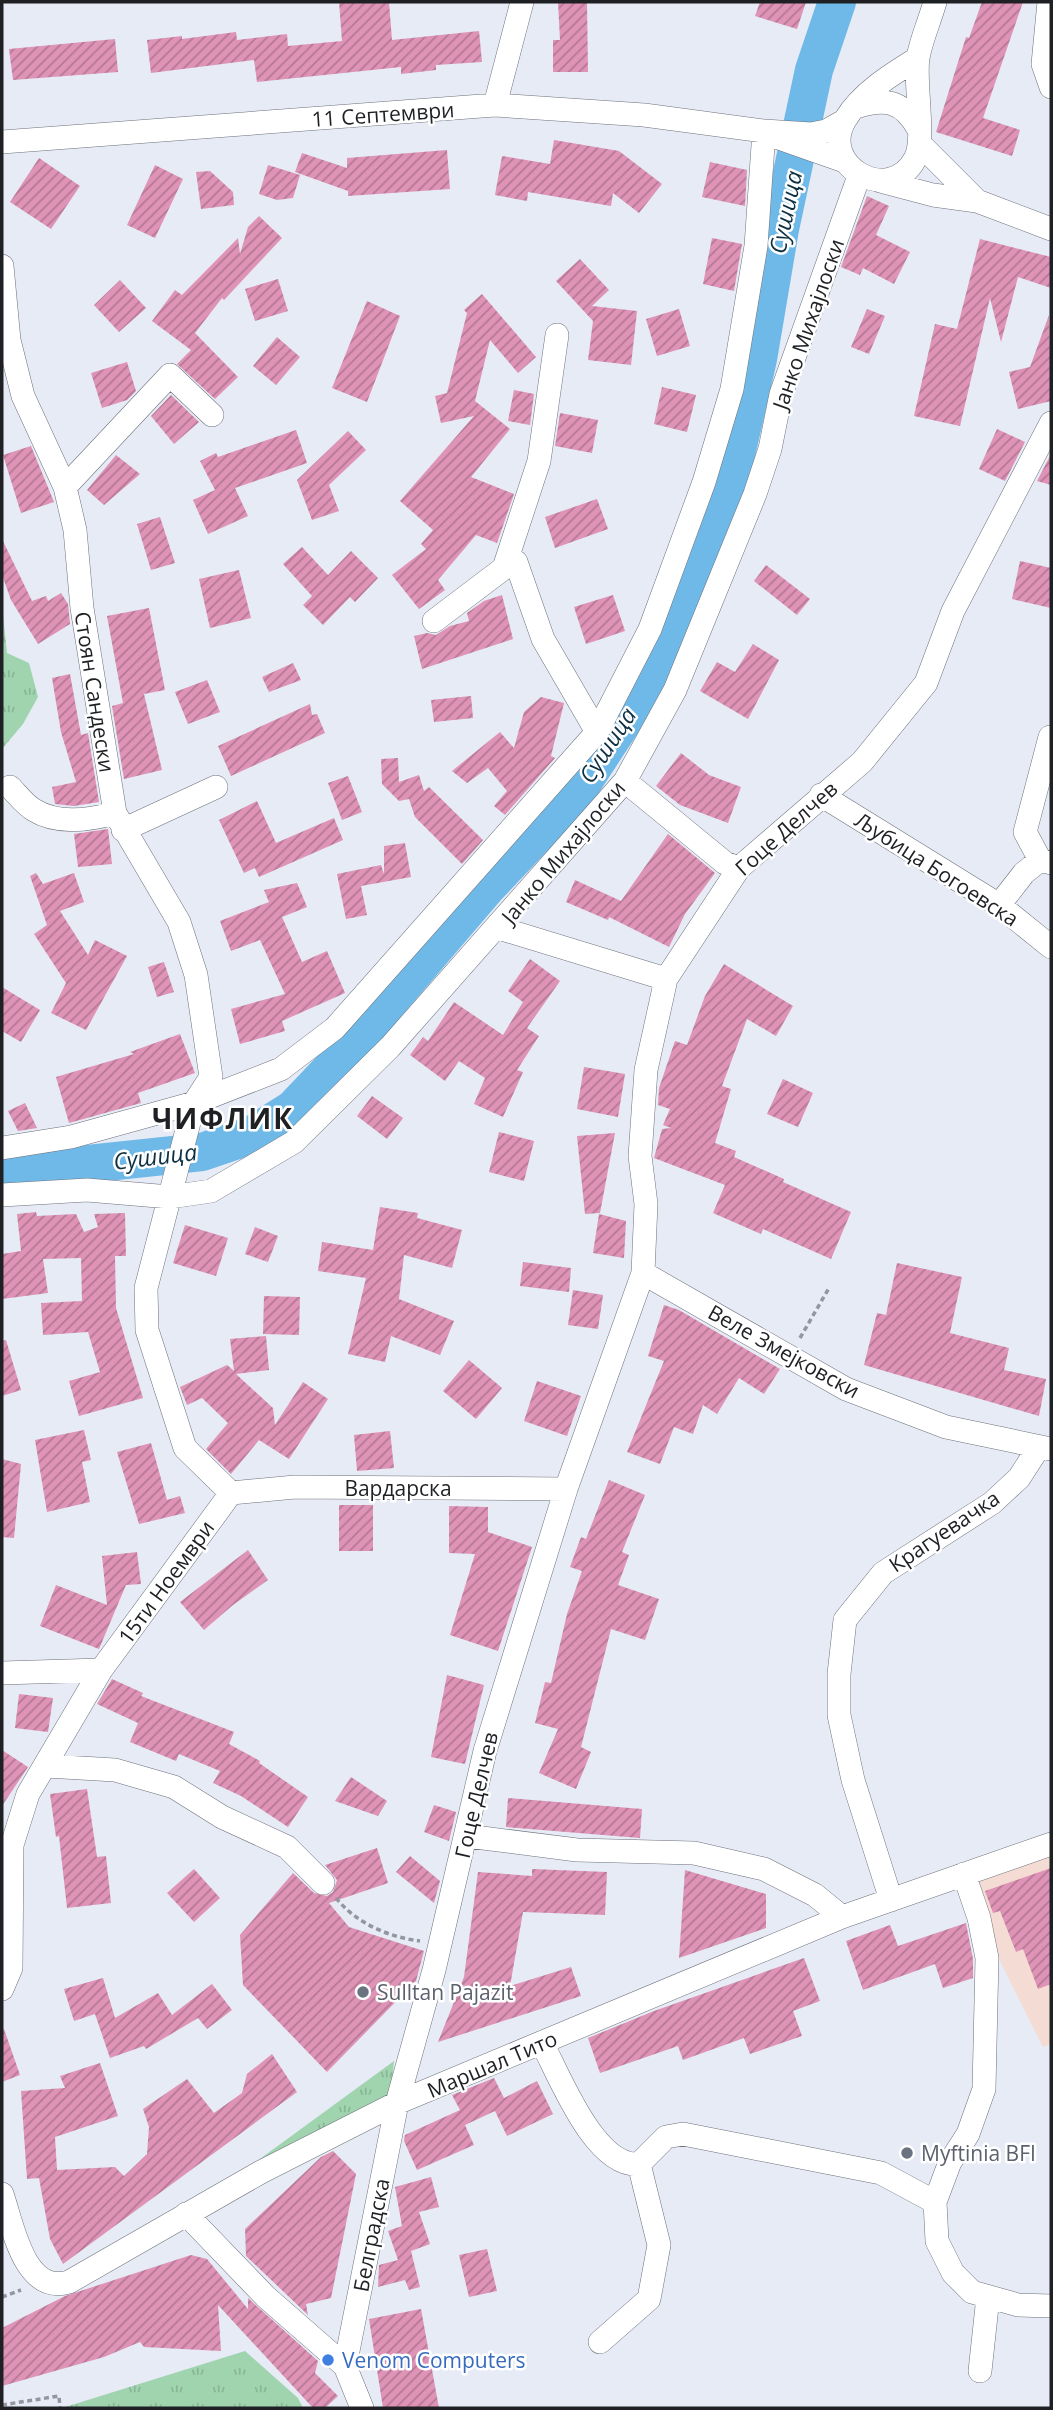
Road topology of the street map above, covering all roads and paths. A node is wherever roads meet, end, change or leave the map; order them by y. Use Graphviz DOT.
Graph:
graph roads {
  1 [pos="522,2"];
  2 [pos="935,2"];
  3 [pos="1049,2"];
  4 [pos="918,58"];
  5 [pos="1051,87"];
  6 [pos="495,105"];
  7 [pos="842,120"];
  8 [pos="772,133"];
  9 [pos="919,136"];
  10 [pos="2,142"];
  11 [pos="852,169"];
  12 [pos="977,201"];
  13 [pos="1051,229"];
  14 [pos="2,266"];
  15 [pos="557,335"];
  16 [pos="212,415"];
  17 [pos="1051,423"];
  18 [pos="65,487"];
  19 [pos="504,568"];
  20 [pos="435,621"];
  21 [pos="597,732"];
  22 [pos="1051,737"];
  23 [pos="625,781"];
  24 [pos="10,787"];
  25 [pos="216,787"];
  26 [pos="821,795"];
  27 [pos="119,822"];
  28 [pos="1046,861"];
  29 [pos="738,868"];
  30 [pos="999,905"];
  31 [pos="499,928"];
  32 [pos="1051,947"];
  33 [pos="666,979"];
  34 [pos="194,1103"];
  35 [pos="2,1148"];
  36 [pos="2,1195"];
  37 [pos="170,1197"];
  38 [pos="643,1273"];
  39 [pos="829,1288"];
  40 [pos="788,1359"];
  41 [pos="1045,1448"];
  42 [pos="566,1489"];
  43 [pos="231,1493"];
  44 [pos="101,1670"];
  45 [pos="2,1673"];
  46 [pos="46,1766"];
  47 [pos="467,1836"];
  48 [pos="1051,1844"];
  49 [pos="964,1874"];
  50 [pos="323,1883"];
  51 [pos="891,1900"];
  52 [pos="842,1917"];
  53 [pos="440,1944"];
  54 [pos="2,1989"];
  55 [pos="542,2043"];
  56 [pos="397,2103"];
  57 [pos="639,2164"];
  58 [pos="2,2194"];
  59 [pos="935,2202"];
  60 [pos="186,2214"];
  61 [pos="988,2297"];
  62 [pos="1051,2306"];
  63 [pos="600,2342"];
  64 [pos="345,2367"];
  65 [pos="980,2371"];
  66 [pos="2,2405"];
  67 [pos="60,2408"];
  68 [pos="362,2408"];
  1 -- 6 [label="street"];
  2 -- 4 [label="street"];
  3 -- 5 [label="street"];
  4 -- 7 [label="street"];
  4 -- 9 [label="street"];
  6 -- 8 [label="street, 11 Септември"];
  6 -- 10 [label="street, 11 Септември"];
  7 -- 8 [label="street, 11 Септември"];
  7 -- 9 [label="street"];
  7 -- 11 [label="street"];
  8 -- 11 [label="street, 11 Септември"];
  8 -- 21 [label="street"];
  9 -- 11 [label="street"];
  9 -- 12 [label="street, 11 Септември"];
  11 -- 12 [label="street, 11 Септември"];
  11 -- 23 [label="street, Јанко Михајлоски"];
  12 -- 13 [label="street, 11 Септември"];
  14 -- 18 [label="street, Стоян Сандески"];
  15 -- 19 [label="street"];
  16 -- 18 [label="street"];
  17 -- 26 [label="street, Гоце Делчев"];
  18 -- 27 [label="street, Стоян Сандески"];
  19 -- 20 [label="street"];
  19 -- 21 [label="street"];
  21 -- 34 [label="street"];
  22 -- 28 [label="street"];
  23 -- 29 [label="street"];
  23 -- 31 [label="street, Јанко Михајлоски"];
  24 -- 27 [label="street"];
  25 -- 27 [label="street"];
  26 -- 29 [label="street, Гоце Делчев"];
  26 -- 30 [label="street, Љубица Богоевска"];
  27 -- 34 [label="street, Стоян Сандески"];
  28 -- 30 [label="street"];
  29 -- 33 [label="street, Гоце Делчев"];
  30 -- 32 [label="street, Љубица Богоевска"];
  31 -- 33 [label="street"];
  31 -- 37 [label="street, Јанко Михајлоски"];
  33 -- 38 [label="street, Гоце Делчев"];
  34 -- 35 [label="street"];
  34 -- 37 [label="street, Стоян Сандески"];
  36 -- 37 [label="street, Јанко Михајлоски"];
  37 -- 43 [label="street, Стоян Сандески"];
  38 -- 40 [label="street, Веле Змејковски"];
  38 -- 42 [label="street, Гоце Делчев"];
  39 -- 40 [label="path"];
  40 -- 41 [label="street, Веле Змејковски"];
  41 -- 51 [label="street, Крагуевачка"];
  42 -- 43 [label="street, Вардарска"];
  42 -- 47 [label="street, Гоце Делчев"];
  43 -- 44 [label="street, 15ти Ноември"];
  44 -- 45 [label="street"];
  44 -- 46 [label="street, 15ти Ноември"];
  46 -- 50 [label="street"];
  46 -- 54 [label="street, 15ти Ноември"];
  47 -- 52 [label="street"];
  47 -- 53 [label="street, Гоце Делчев"];
  48 -- 49 [label="street, Маршал Тито"];
  49 -- 51 [label="street, Маршал Тито"];
  49 -- 59 [label="street"];
  50 -- 53 [label="path"];
  51 -- 52 [label="street, Маршал Тито"];
  52 -- 55 [label="street, Маршал Тито"];
  53 -- 56 [label="street, Гоце Делчев"];
  55 -- 56 [label="street, Маршал Тито"];
  55 -- 57 [label="street"];
  56 -- 60 [label="street, Маршал Тито"];
  56 -- 64 [label="street, Белградска"];
  57 -- 59 [label="street"];
  57 -- 63 [label="street"];
  58 -- 60 [label="street, Маршал Тито"];
  59 -- 61 [label="street"];
  60 -- 64 [label="street"];
  61 -- 62 [label="street"];
  61 -- 65 [label="street"];
  64 -- 68 [label="street"];
  66 -- 67 [label="path"];
}
